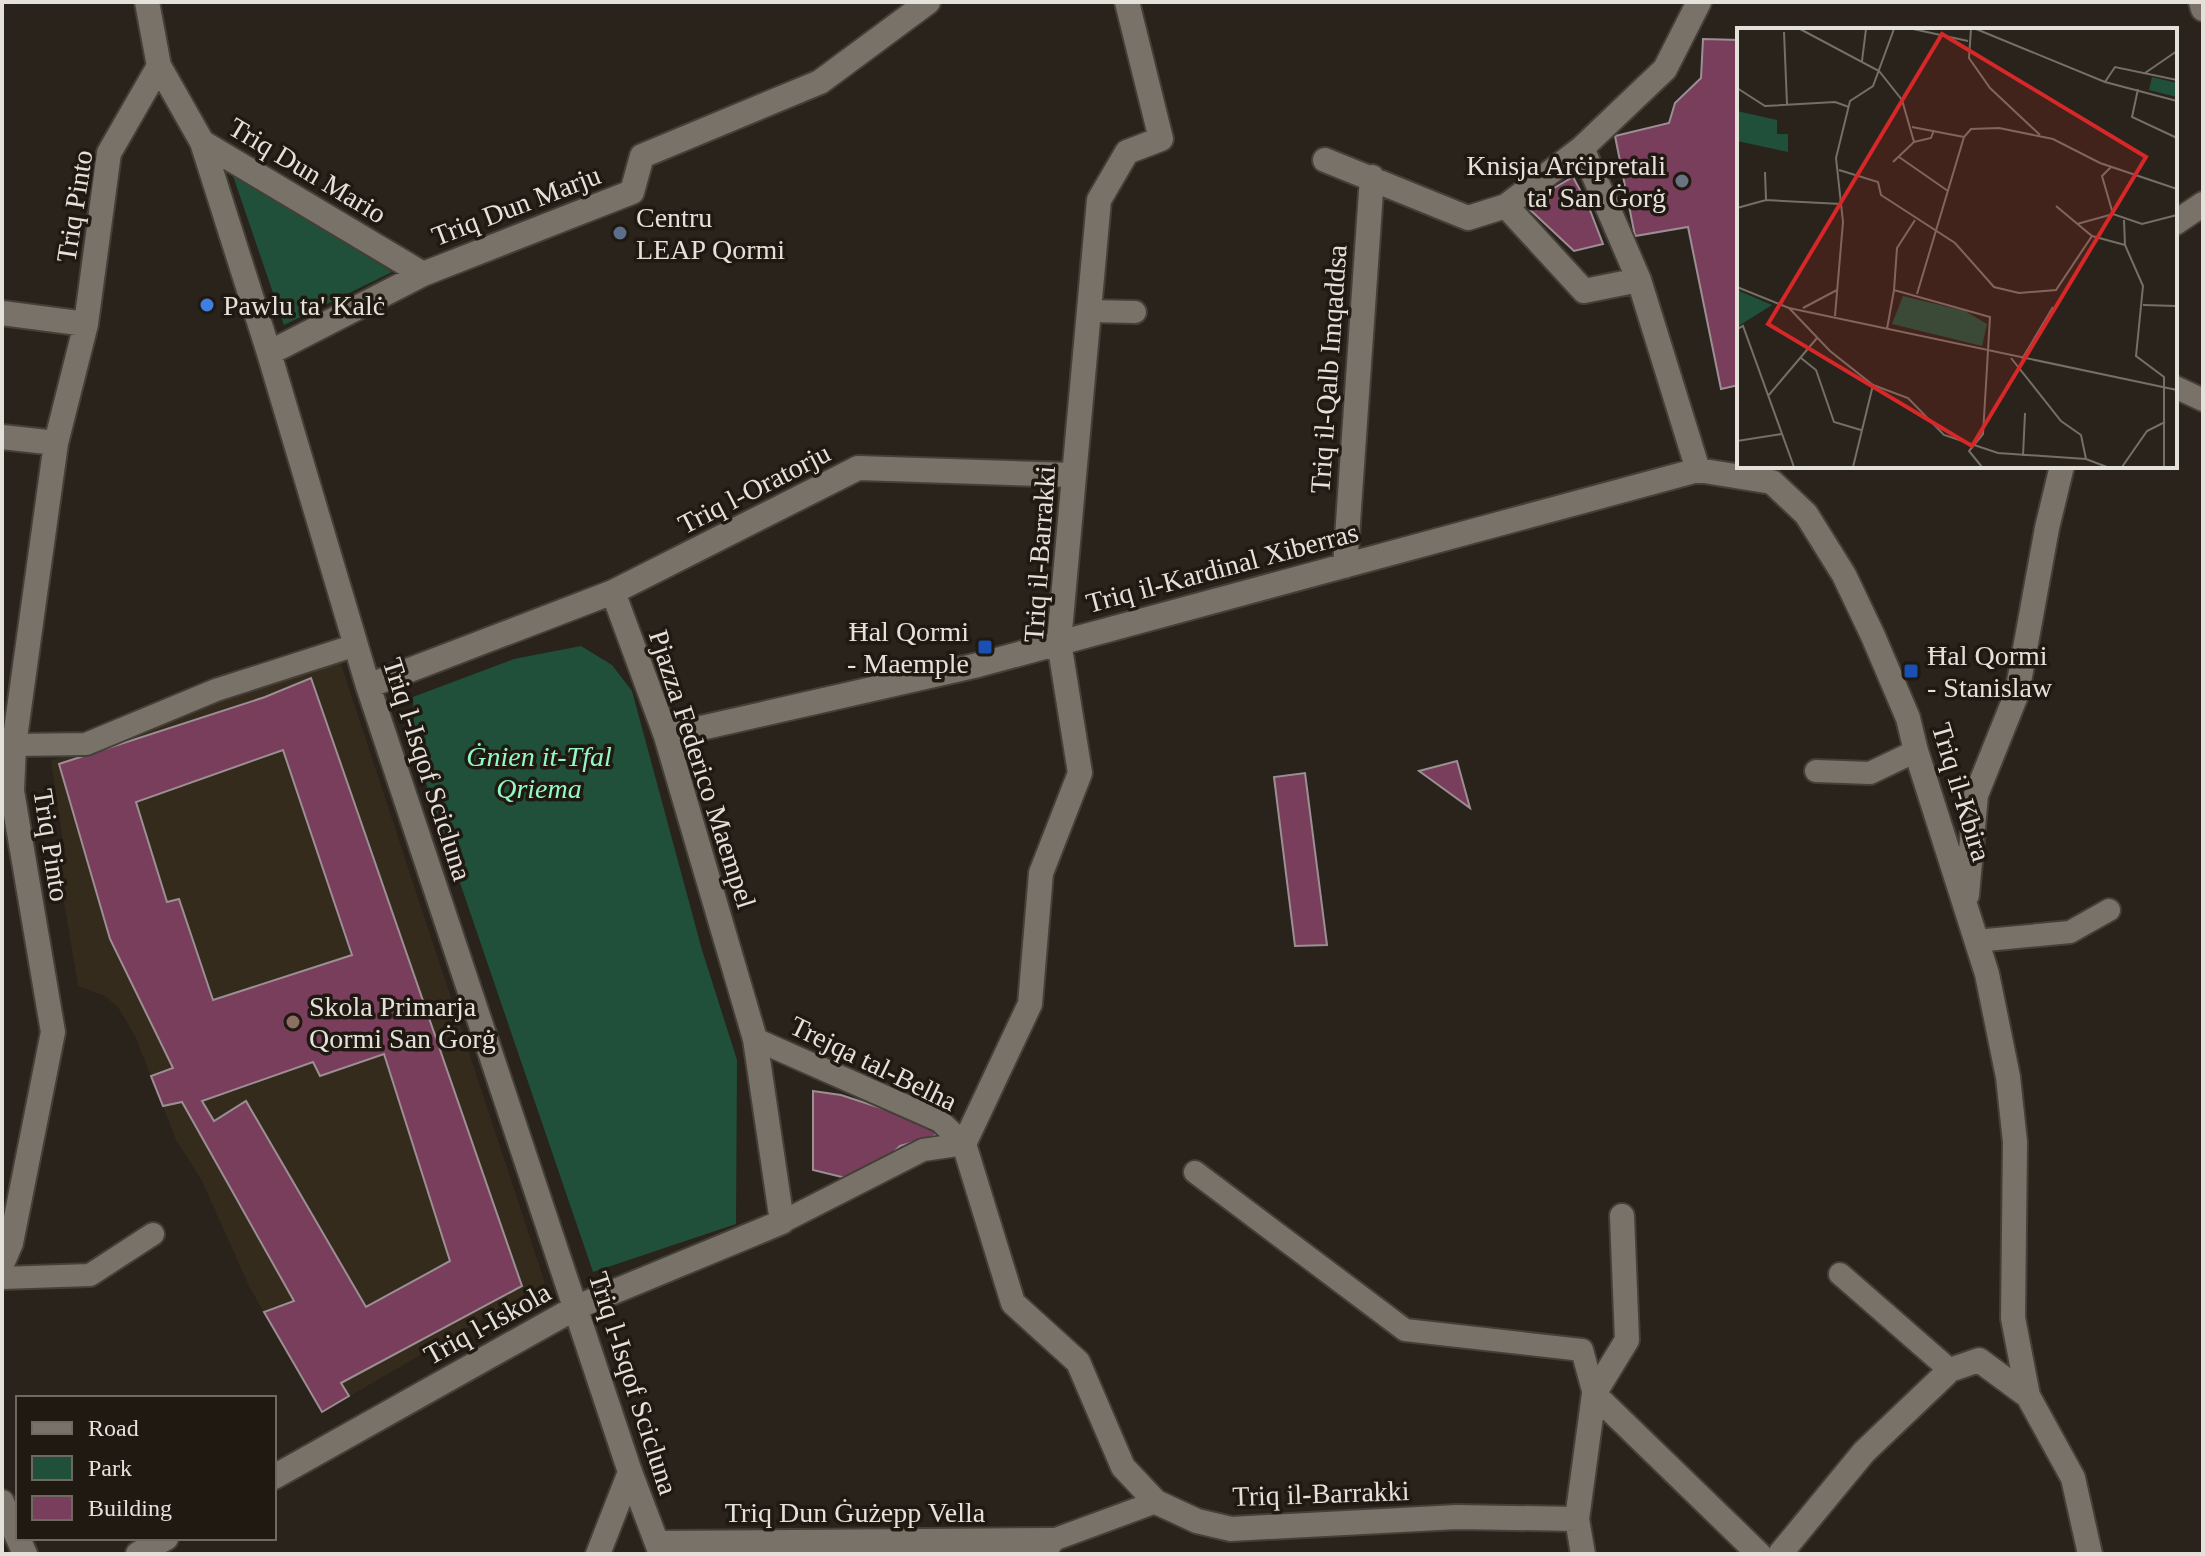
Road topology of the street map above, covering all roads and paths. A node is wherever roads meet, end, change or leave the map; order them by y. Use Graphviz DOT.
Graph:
graph roads {
  1 [pos="147,2"];
  2 [pos="1127,2"];
  3 [pos="1699,2"];
  4 [pos="2201,2"];
  5 [pos="919,5"];
  6 [pos="2203,9"];
  7 [pos="159,66"];
  8 [pos="202,142"];
  9 [pos="1582,148"];
  10 [pos="1325,160"];
  11 [pos="1372,177"];
  12 [pos="2203,204"];
  13 [pos="1506,206"];
  14 [pos="2177,222"];
  15 [pos="423,274"];
  16 [pos="1639,280"];
  17 [pos="1089,311"];
  18 [pos="1135,312"];
  19 [pos="2,313"];
  20 [pos="86,324"];
  21 [pos="269,353"];
  22 [pos="2177,388"];
  23 [pos="2203,400"];
  24 [pos="2,437"];
  25 [pos="56,443"];
  26 [pos="2062,468"];
  27 [pos="1698,470"];
  28 [pos="1073,475"];
  29 [pos="1345,566"];
  30 [pos="613,592"];
  31 [pos="1059,642"];
  32 [pos="356,645"];
  33 [pos="368,686"];
  34 [pos="666,736"];
  35 [pos="14,745"];
  36 [pos="1916,751"];
  37 [pos="1816,771"];
  38 [pos="7,792"];
  39 [pos="1966,907"];
  40 [pos="2109,910"];
  41 [pos="1976,941"];
  42 [pos="755,1039"];
  43 [pos="964,1144"];
  44 [pos="1195,1172"];
  45 [pos="1622,1216"];
  46 [pos="782,1222"];
  47 [pos="153,1234"];
  48 [pos="2,1264"];
  49 [pos="1840,1274"];
  50 [pos="2,1278"];
  51 [pos="577,1307"];
  52 [pos="1950,1370"];
  53 [pos="1594,1394"];
  54 [pos="2028,1396"];
  55 [pos="630,1472"];
  56 [pos="276,1476"];
  57 [pos="2,1502"];
  58 [pos="1156,1502"];
  59 [pos="1577,1519"];
  60 [pos="16,1534"];
  61 [pos="162,1540"];
  62 [pos="1049,1547"];
  63 [pos="659,1549"];
  64 [pos="138,1554"];
  65 [pos="598,1554"];
  66 [pos="1583,1554"];
  67 [pos="1759,1554"];
  68 [pos="1780,1554"];
  69 [pos="2090,1554"];
  1 -- 7 [label="street, Triq l-Isqof Scicluna"];
  2 -- 17 [label="street, Triq il-Barrakki"];
  3 -- 9 [label="street"];
  4 -- 6 [label="street"];
  5 -- 15 [label="street, Triq Dun Marju"];
  7 -- 8 [label="street, Triq l-Isqof Scicluna"];
  7 -- 20 [label="street, Triq Pinto"];
  8 -- 15 [label="street, Triq Dun Mario"];
  8 -- 21 [label="street, Triq l-Isqof Scicluna"];
  9 -- 13 [label="street"];
  9 -- 16 [label="street"];
  10 -- 11 [label="street"];
  11 -- 13 [label="street"];
  11 -- 29 [label="street, Triq il-Qalb Imqaddsa"];
  12 -- 14 [label="street"];
  13 -- 16 [label="street"];
  15 -- 21 [label="street, Triq Dun Marju"];
  16 -- 27 [label="street"];
  17 -- 18 [label="lane"];
  17 -- 28 [label="street, Triq il-Barrakki"];
  19 -- 20 [label="street"];
  20 -- 25 [label="street, Triq Pinto"];
  21 -- 32 [label="street, Triq l-Isqof Scicluna"];
  22 -- 23 [label="lane"];
  24 -- 25 [label="street"];
  25 -- 35 [label="street, Triq Pinto"];
  26 -- 39 [label="street"];
  27 -- 29 [label="street, Triq il-Kardinal Xiberras"];
  27 -- 36 [label="street, Triq il-Kbira"];
  28 -- 30 [label="street, Triq l-Oratorju"];
  28 -- 31 [label="street, Triq il-Barrakki"];
  29 -- 31 [label="street, Triq il-Kardinal Xiberras"];
  30 -- 33 [label="street"];
  30 -- 34 [label="street, Pjazza Federico Maempel"];
  31 -- 34 [label="street, Triq il-Kardinal Xiberras"];
  31 -- 43 [label="street, Triq il-Barrakki"];
  32 -- 33 [label="street, Triq l-Isqof Scicluna"];
  32 -- 35 [label="lane"];
  33 -- 51 [label="street, Triq l-Isqof Scicluna"];
  34 -- 42 [label="street, Pjazza Federico Maempel"];
  35 -- 38 [label="street, Triq Pinto"];
  36 -- 37 [label="lane"];
  36 -- 39 [label="street, Triq il-Kbira"];
  38 -- 48 [label="street, Triq Pinto"];
  39 -- 41 [label="street, Triq il-Kbira"];
  40 -- 41 [label="lane"];
  41 -- 54 [label="street, Triq il-Kbira"];
  42 -- 43 [label="lane, Trejqa tal-Belha"];
  42 -- 46 [label="street, Pjazza Federico Maempel"];
  43 -- 46 [label="lane"];
  43 -- 58 [label="street, Triq il-Barrakki"];
  44 -- 53 [label="lane"];
  45 -- 53 [label="street"];
  46 -- 51 [label="street, Triq l-Iskola"];
  47 -- 50 [label="lane"];
  49 -- 52 [label="lane"];
  51 -- 55 [label="street, Triq l-Isqof Scicluna"];
  51 -- 56 [label="street, Triq l-Iskola"];
  52 -- 54 [label="street"];
  52 -- 68 [label="street"];
  53 -- 59 [label="street"];
  53 -- 67 [label="street"];
  54 -- 69 [label="street, Triq il-Kbira"];
  55 -- 63 [label="street, Triq l-Isqof Scicluna"];
  55 -- 65 [label="street"];
  57 -- 60 [label="street"];
  58 -- 59 [label="street, Triq il-Barrakki"];
  58 -- 62 [label="lane"];
  59 -- 66 [label="street"];
  61 -- 64 [label="street"];
  62 -- 63 [label="street, Triq Dun Ġużepp Vella"];
}
